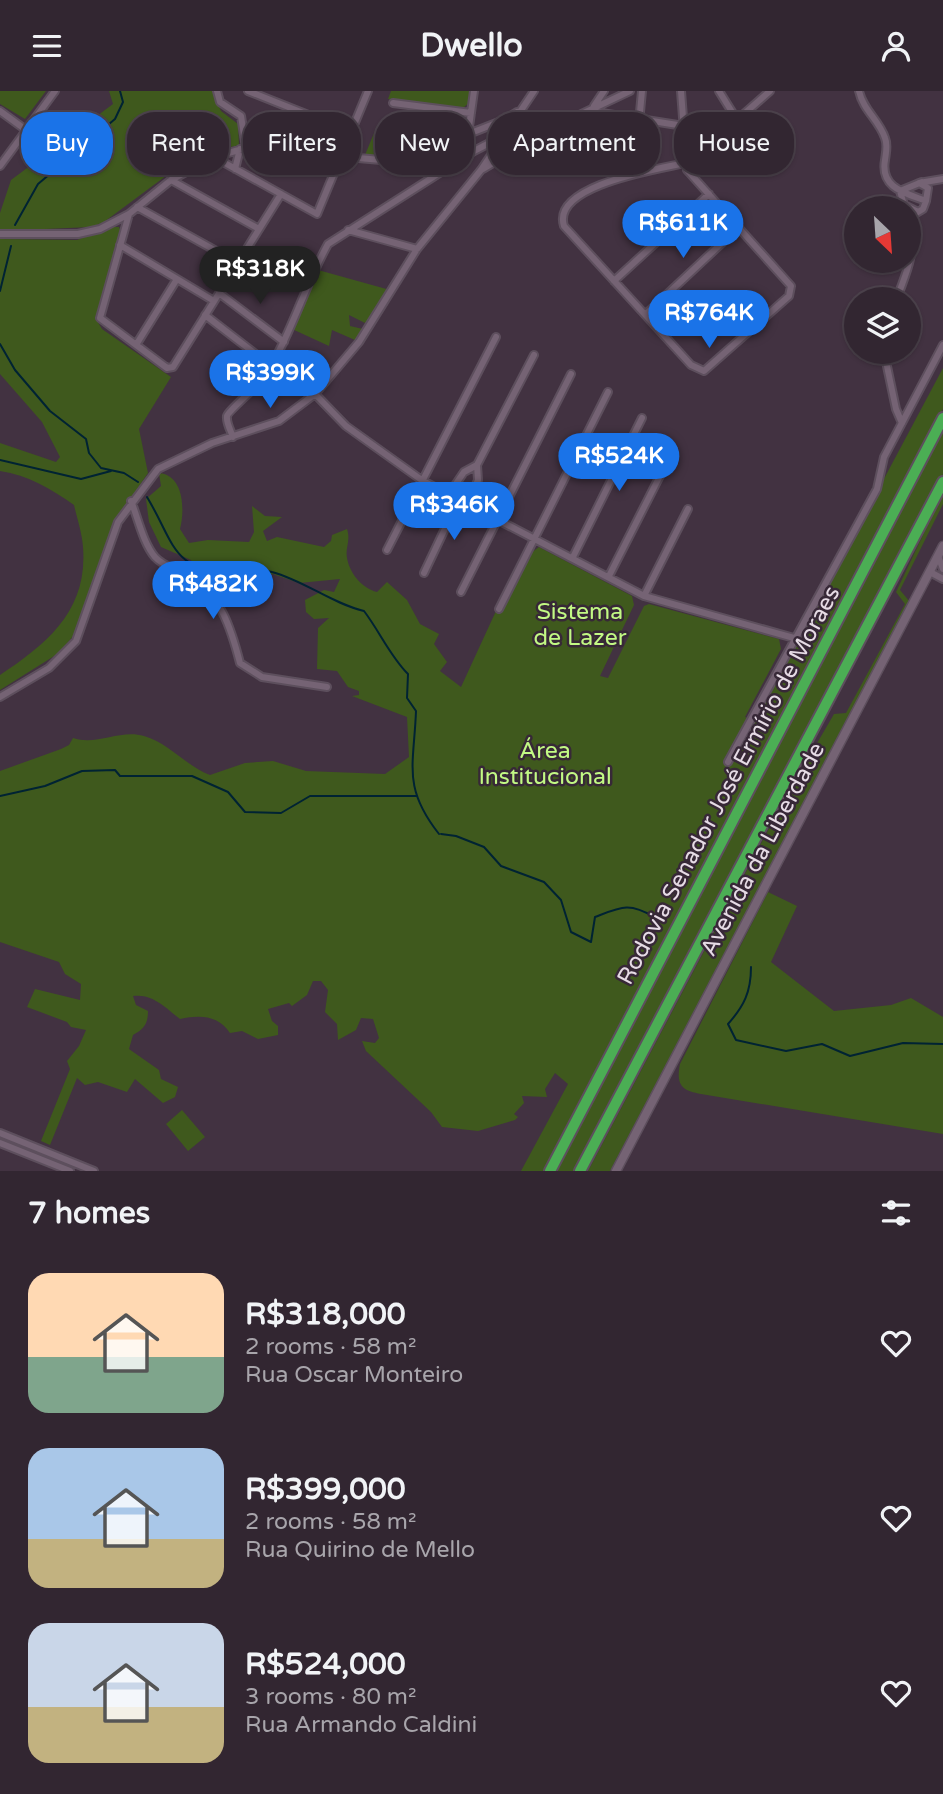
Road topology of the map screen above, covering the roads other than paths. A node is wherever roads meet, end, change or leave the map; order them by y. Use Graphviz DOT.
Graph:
graph roads {
  1 [pos="55,91"];
  2 [pos="217,91"];
  3 [pos="248,91"];
  4 [pos="474,91"];
  5 [pos="534,91"];
  6 [pos="604,91"];
  7 [pos="630,91"];
  8 [pos="642,91"];
  9 [pos="681,91"];
  10 [pos="719,91"];
  11 [pos="768,91"];
  12 [pos="859,91"];
  13 [pos="366,92"];
  14 [pos="393,103"];
  15 [pos="589,109"];
  16 [pos="521,110"];
  17 [pos="0,111"];
  18 [pos="39,112"];
  19 [pos="301,112"];
  20 [pos="358,112"];
  21 [pos="463,112"];
  22 [pos="471,112"];
  23 [pos="608,112"];
  24 [pos="640,112"];
  25 [pos="683,112"];
  26 [pos="732,112"];
  27 [pos="746,112"];
  28 [pos="21,126"];
  29 [pos="474,131"];
  30 [pos="21,137"];
  31 [pos="488,145"];
  32 [pos="243,149"];
  33 [pos="229,153"];
  34 [pos="488,158"];
  35 [pos="1,163"];
  36 [pos="229,166"];
  37 [pos="674,166"];
  38 [pos="235,169"];
  39 [pos="481,170"];
  40 [pos="180,175"];
  41 [pos="334,175"];
  42 [pos="691,175"];
  43 [pos="943,179"];
  44 [pos="171,180"];
  45 [pos="922,182"];
  46 [pos="900,191"];
  47 [pos="281,194"];
  48 [pos="709,194"];
  49 [pos="901,196"];
  50 [pos="926,201"];
  51 [pos="137,207"];
  52 [pos="921,210"];
  53 [pos="130,214"];
  54 [pos="739,227"];
  55 [pos="259,229"];
  56 [pos="348,230"];
  57 [pos="0,234"];
  58 [pos="120,245"];
  59 [pos="418,249"];
  60 [pos="237,264"];
  61 [pos="177,279"];
  62 [pos="614,281"];
  63 [pos="219,293"];
  64 [pos="214,301"];
  65 [pos="646,314"];
  66 [pos="205,315"];
  67 [pos="496,337"];
  68 [pos="284,342"];
  69 [pos="136,345"];
  70 [pos="943,345"];
  71 [pos="534,355"];
  72 [pos="887,364"];
  73 [pos="270,365"];
  74 [pos="571,374"];
  75 [pos="608,392"];
  76 [pos="315,394"];
  77 [pos="642,418"];
  78 [pos="943,418"];
  79 [pos="902,423"];
  80 [pos="233,437"];
  81 [pos="666,464"];
  82 [pos="477,465"];
  83 [pos="423,481"];
  84 [pos="943,482"];
  85 [pos="449,494"];
  86 [pos="459,499"];
  87 [pos="131,501"];
  88 [pos="468,503"];
  89 [pos="688,509"];
  90 [pos="498,518"];
  91 [pos="534,538"];
  92 [pos="943,546"];
  93 [pos="387,550"];
  94 [pos="938,556"];
  95 [pos="573,557"];
  96 [pos="943,569"];
  97 [pos="930,572"];
  98 [pos="424,573"];
  99 [pos="609,576"];
  100 [pos="943,579"];
  101 [pos="461,592"];
  102 [pos="645,596"];
  103 [pos="499,609"];
  104 [pos="794,638"];
  105 [pos="327,687"];
  106 [pos="0,697"];
  107 [pos="728,762"];
  108 [pos="0,1133"];
  109 [pos="0,1143"];
  110 [pos="70,1171"];
  111 [pos="94,1171"];
  112 [pos="550,1171"];
  113 [pos="580,1171"];
  114 [pos="616,1171"];
  1 -- 18 [label="street"];
  2 -- 32 [label="street"];
  3 -- 19 [label="street"];
  4 -- 22 [label="street"];
  5 -- 16 [label="street"];
  6 -- 15 [label="street"];
  7 -- 15 [label="street"];
  8 -- 24 [label="street"];
  9 -- 25 [label="street"];
  10 -- 26 [label="street"];
  11 -- 27 [label="street"];
  12 -- 46 [label="street"];
  13 -- 20 [label="street"];
  14 -- 21 [label="street"];
  15 -- 23 [label="street"];
  15 -- 39 [label="street"];
  16 -- 29 [label="street"];
  17 -- 28 [label="street"];
  30 -- 35 [label="street"];
  31 -- 56 [label="street"];
  32 -- 33 [label="street"];
  32 -- 38 [label="street"];
  34 -- 39 [label="street"];
  36 -- 38 [label="street"];
  37 -- 62 [label="street"];
  38 -- 47 [label="street"];
  39 -- 59 [label="street"];
  40 -- 44 [label="street"];
  41 -- 47 [label="street"];
  42 -- 48 [label="street"];
  43 -- 45 [label="street"];
  44 -- 51 [label="street"];
  44 -- 55 [label="street"];
  45 -- 46 [label="street"];
  45 -- 50 [label="street"];
  46 -- 49 [label="street"];
  46 -- 50 [label="street"];
  47 -- 55 [label="street"];
  48 -- 54 [label="street"];
  48 -- 62 [label="street"];
  50 -- 52 [label="street"];
  51 -- 53 [label="street"];
  51 -- 60 [label="street"];
  53 -- 57 [label="street"];
  53 -- 58 [label="street"];
  54 -- 65 [label="street"];
  54 -- 65 [label="street"];
  55 -- 60 [label="street"];
  56 -- 59 [label="street"];
  56 -- 68 [label="street"];
  58 -- 61 [label="street"];
  58 -- 69 [label="street"];
  59 -- 76 [label="street"];
  60 -- 63 [label="street"];
  61 -- 64 [label="street"];
  61 -- 69 [label="street"];
  62 -- 65 [label="street"];
  63 -- 64 [label="street"];
  63 -- 68 [label="street"];
  64 -- 66 [label="street"];
  66 -- 69 [label="street"];
  66 -- 73 [label="street"];
  67 -- 83 [label="street"];
  68 -- 73 [label="street"];
  70 -- 79 [label="street"];
  71 -- 82 [label="street"];
  72 -- 79 [label="street"];
  73 -- 80 [label="street"];
  74 -- 90 [label="street"];
  75 -- 91 [label="street"];
  76 -- 80 [label="street"];
  76 -- 83 [label="street"];
  77 -- 95 [label="street"];
  78 -- 112 [label="highway, Rodovia Senador José Ermírio de Moraes"];
  79 -- 104 [label="street"];
  80 -- 87 [label="street"];
  81 -- 99 [label="street"];
  82 -- 85 [label="street"];
  82 -- 88 [label="street"];
  83 -- 85 [label="street"];
  83 -- 93 [label="street"];
  84 -- 113 [label="highway"];
  85 -- 86 [label="street"];
  86 -- 88 [label="street"];
  86 -- 98 [label="street"];
  87 -- 105 [label="street"];
  87 -- 106 [label="street"];
  88 -- 90 [label="street"];
  89 -- 102 [label="street"];
  90 -- 91 [label="street"];
  90 -- 101 [label="street"];
  91 -- 95 [label="street"];
  91 -- 103 [label="street"];
  92 -- 94 [label="street, Avenida da Liberdade"];
  94 -- 96 [label="street"];
  94 -- 97 [label="street, Avenida da Liberdade"];
  95 -- 99 [label="street"];
  97 -- 100 [label="street"];
  97 -- 114 [label="street, Avenida da Liberdade"];
  99 -- 102 [label="street"];
  102 -- 104 [label="street"];
  104 -- 107 [label="street"];
  108 -- 111 [label="street"];
  109 -- 110 [label="street"];
}
